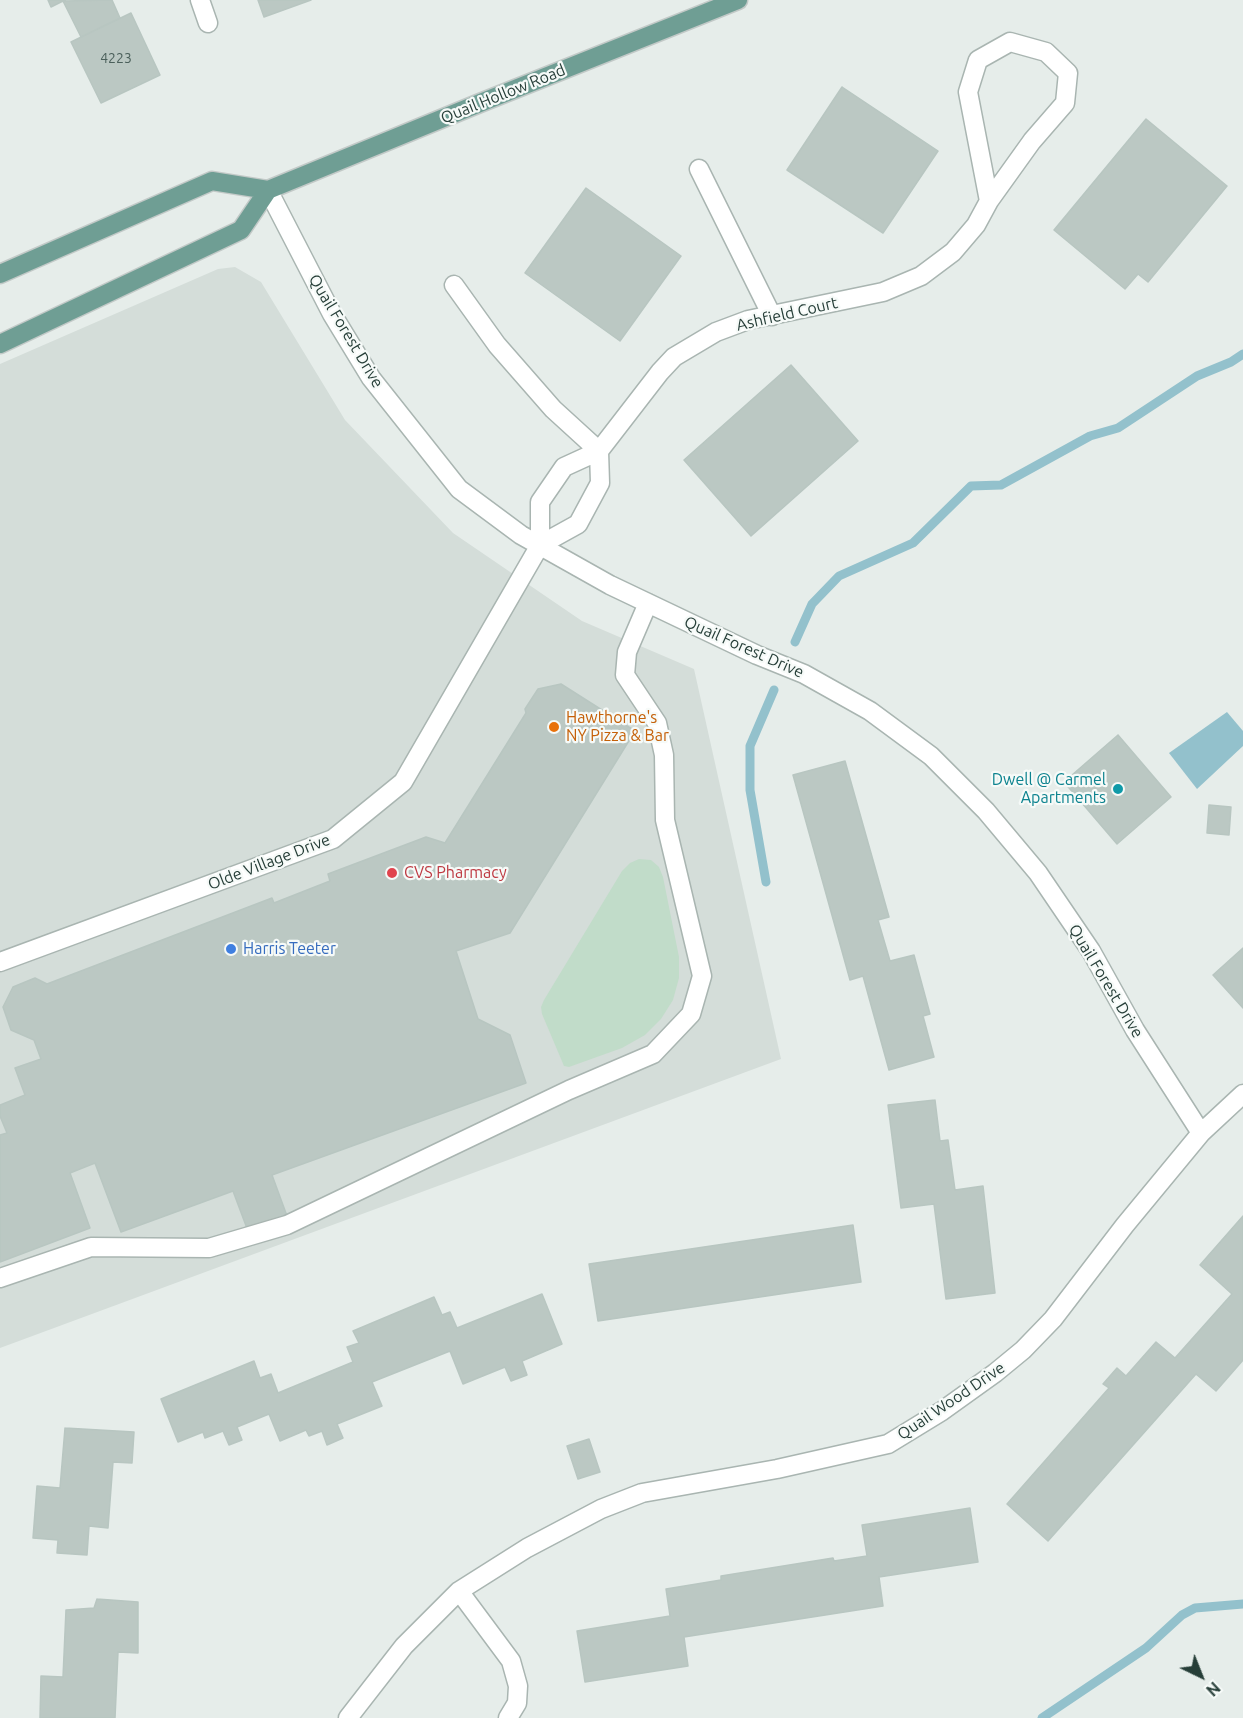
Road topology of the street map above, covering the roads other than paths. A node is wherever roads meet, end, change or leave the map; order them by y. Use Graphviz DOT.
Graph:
graph roads {
  1 [pos="200,0"];
  2 [pos="738,0"];
  3 [pos="208,23"];
  4 [pos="699,168"];
  5 [pos="268,190"];
  6 [pos="989,201"];
  7 [pos="0,274"];
  8 [pos="454,285"];
  9 [pos="772,316"];
  10 [pos="0,344"];
  11 [pos="599,451"];
  12 [pos="540,545"];
  13 [pos="648,603"];
  14 [pos="0,962"];
  15 [pos="1243,1094"];
  16 [pos="1201,1133"];
  17 [pos="0,1278"];
  18 [pos="459,1592"];
  19 [pos="348,1718"];
  20 [pos="507,1718"];
  1 -- 3 [label="street"];
  2 -- 5 [label="main road, Quail Hollow Road"];
  4 -- 9 [label="street"];
  5 -- 7 [label="main road"];
  5 -- 10 [label="main road"];
  5 -- 12 [label="street, Quail Forest Drive"];
  6 -- 6 [label="street, Ashfield Court"];
  6 -- 9 [label="street, Ashfield Court"];
  8 -- 11 [label="street"];
  9 -- 11 [label="street, Ashfield Court"];
  11 -- 12 [label="street"];
  11 -- 12 [label="street, Ashfield Court"];
  12 -- 13 [label="street, Quail Forest Drive"];
  12 -- 14 [label="street, Olde Village Drive"];
  13 -- 16 [label="street, Quail Forest Drive"];
  13 -- 17 [label="street"];
  15 -- 16 [label="street, Quail Wood Drive"];
  16 -- 18 [label="street, Quail Wood Drive"];
  18 -- 19 [label="street, Quail Wood Drive"];
  18 -- 20 [label="street"];
}
